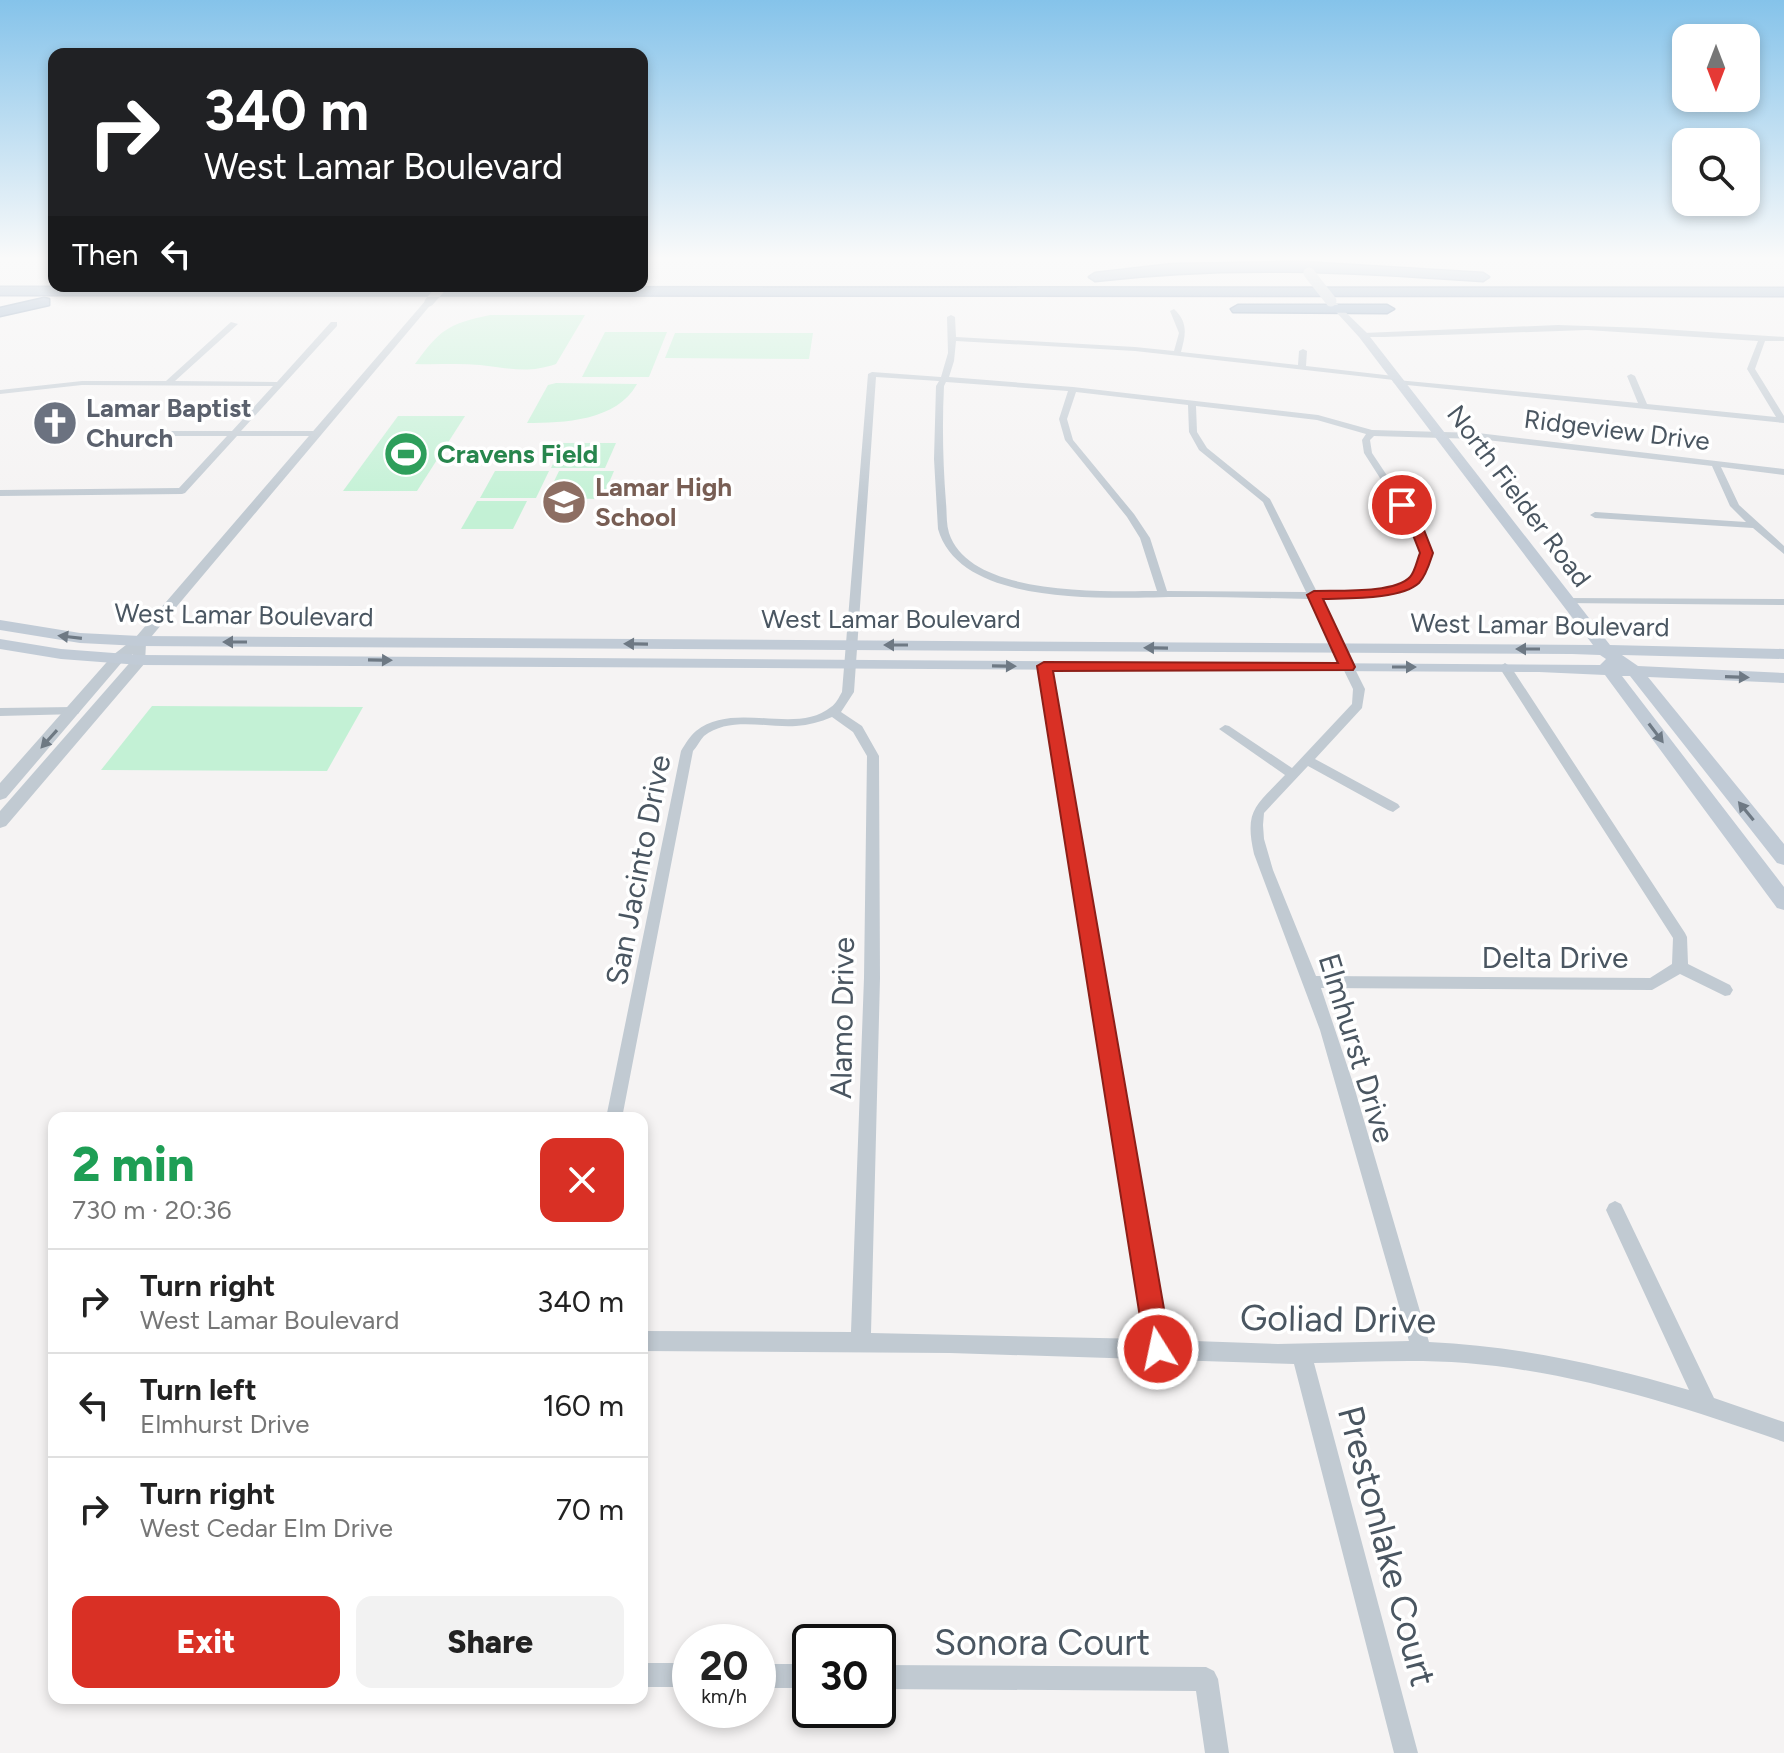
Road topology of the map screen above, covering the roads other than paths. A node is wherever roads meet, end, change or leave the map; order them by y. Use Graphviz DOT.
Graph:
graph roads {
  1 [pos="213,343"];
  2 [pos="316,343"];
  3 [pos="394,343"];
  4 [pos="953,343"];
  5 [pos="1015,343"];
  6 [pos="1180,343"];
  7 [pos="1367,343"];
  8 [pos="1761,343"];
  9 [pos="1303,351"];
  10 [pos="1177,353"];
  11 [pos="1302,367"];
  12 [pos="1631,376"];
  13 [pos="946,377"];
  14 [pos="1396,380"];
  15 [pos="168,383"];
  16 [pos="278,384"];
  17 [pos="1073,389"];
  18 [pos="0,392"];
  19 [pos="1193,403"];
  20 [pos="1643,405"];
  21 [pos="1783,420"];
  22 [pos="157,433"];
  23 [pos="1372,433"];
  24 [pos="234,434"];
  25 [pos="316,434"];
  26 [pos="1441,436"];
  27 [pos="1715,463"];
  28 [pos="1784,472"];
  29 [pos="0,493"];
  30 [pos="1595,515"];
  31 [pos="1755,525"];
  32 [pos="1784,551"];
  33 [pos="1163,594"];
  34 [pos="1314,595"];
  35 [pos="1566,601"];
  36 [pos="1784,602"];
  37 [pos="0,625"];
  38 [pos="140,641"];
  39 [pos="0,644"];
  40 [pos="851,646"];
  41 [pos="1339,649"];
  42 [pos="754,653"];
  43 [pos="1784,654"];
  44 [pos="118,658"];
  45 [pos="140,660"];
  46 [pos="1608,660"];
  47 [pos="849,664"];
  48 [pos="1044,666"];
  49 [pos="1348,667"];
  50 [pos="1505,667"];
  51 [pos="1635,672"];
  52 [pos="1706,676"];
  53 [pos="1784,678"];
  54 [pos="1663,707"];
  55 [pos="74,711"];
  56 [pos="0,712"];
  57 [pos="833,712"];
  58 [pos="1225,729"];
  59 [pos="1308,760"];
  60 [pos="1294,775"];
  61 [pos="0,794"];
  62 [pos="1393,807"];
  63 [pos="0,822"];
  64 [pos="1784,858"];
  65 [pos="1784,902"];
  66 [pos="1680,967"];
  67 [pos="1312,982"];
  68 [pos="1725,990"];
  69 [pos="615,1112"];
  70 [pos="1615,1210"];
  71 [pos="648,1341"];
  72 [pos="861,1341"];
  73 [pos="1158,1349"];
  74 [pos="1422,1351"];
  75 [pos="1302,1356"];
  76 [pos="1706,1404"];
  77 [pos="1784,1432"];
  78 [pos="648,1675"];
  79 [pos="672,1675"];
  80 [pos="896,1677"];
  81 [pos="1217,1753"];
  82 [pos="1406,1753"];
  1 -- 15 [label="street"];
  2 -- 16 [label="street"];
  3 -- 25 [label="street, bridge"];
  4 -- 13 [label="street"];
  5 -- 10 [label="street"];
  6 -- 10 [label="street"];
  7 -- 14 [label="main road, North Fielder Road"];
  8 -- 21 [label="street"];
  9 -- 11 [label="street"];
  10 -- 11 [label="street"];
  11 -- 14 [label="street"];
  12 -- 20 [label="street"];
  13 -- 17 [label="street, Ridgeview Drive"];
  13 -- 33 [label="street"];
  13 -- 40 [label="street, Ridgeview Drive"];
  14 -- 20 [label="street"];
  14 -- 26 [label="main road, North Fielder Road"];
  15 -- 16 [label="street"];
  15 -- 18 [label="street"];
  16 -- 24 [label="street"];
  17 -- 19 [label="street, Ridgeview Drive"];
  17 -- 33 [label="street"];
  19 -- 23 [label="street, Ridgeview Drive"];
  19 -- 34 [label="street, Elmhurst Drive"];
  20 -- 21 [label="street"];
  22 -- 24 [label="street"];
  23 -- 26 [label="street, Ridgeview Drive"];
  23 -- 34 [label="street"];
  24 -- 25 [label="street"];
  24 -- 29 [label="street"];
  25 -- 38 [label="street"];
  26 -- 27 [label="street, Ridgeview Drive"];
  26 -- 35 [label="main road, North Fielder Road"];
  27 -- 28 [label="street, Ridgeview Drive"];
  27 -- 31 [label="street"];
  30 -- 31 [label="street"];
  31 -- 32 [label="street"];
  33 -- 34 [label="street"];
  34 -- 41 [label="street, Elmhurst Drive"];
  35 -- 36 [label="street"];
  35 -- 46 [label="main road, North Fielder Road"];
  38 -- 37 [label="main road, West Lamar Boulevard, one-way"];
  42 -- 38 [label="main road, West Lamar Boulevard, one-way"];
  38 -- 44 [label="street"];
  38 -- 45 [label="street"];
  39 -- 44 [label="main road, West Lamar Boulevard"];
  41 -- 40 [label="main road, West Lamar Boulevard, one-way"];
  40 -- 42 [label="main road, West Lamar Boulevard"];
  40 -- 47 [label="street"];
  46 -- 41 [label="main road, West Lamar Boulevard, one-way"];
  41 -- 49 [label="street, Elmhurst Drive"];
  45 -- 42 [label="main road, West Lamar Boulevard, one-way"];
  42 -- 47 [label="main road, West Lamar Boulevard"];
  43 -- 46 [label="main road, West Lamar Boulevard"];
  44 -- 45 [label="main road, West Lamar Boulevard"];
  44 -- 55 [label="street"];
  45 -- 63 [label="street"];
  46 -- 50 [label="main road, West Lamar Boulevard"];
  46 -- 51 [label="main road, West Lamar Boulevard"];
  46 -- 65 [label="main road, North Fielder Road, one-way"];
  47 -- 48 [label="main road, West Lamar Boulevard, one-way"];
  47 -- 57 [label="street"];
  48 -- 49 [label="main road, West Lamar Boulevard"];
  48 -- 73 [label="street"];
  49 -- 50 [label="main road, West Lamar Boulevard, one-way"];
  49 -- 59 [label="street, Elmhurst Drive"];
  50 -- 66 [label="street, Delta Drive"];
  51 -- 52 [label="main road, West Lamar Boulevard"];
  51 -- 54 [label="main road"];
  52 -- 53 [label="main road, West Lamar Boulevard, one-way"];
  52 -- 54 [label="main road"];
  64 -- 54 [label="main road, one-way"];
  55 -- 56 [label="street"];
  55 -- 61 [label="street, one-way"];
  57 -- 69 [label="street, San Jacinto Drive"];
  57 -- 72 [label="street, Alamo Drive"];
  58 -- 60 [label="street"];
  59 -- 60 [label="street, Elmhurst Drive"];
  59 -- 62 [label="street"];
  60 -- 67 [label="street, Elmhurst Drive"];
  66 -- 67 [label="street, Delta Drive"];
  66 -- 68 [label="street"];
  67 -- 74 [label="street, Elmhurst Drive"];
  70 -- 76 [label="street"];
  71 -- 72 [label="street, Goliad Drive"];
  72 -- 73 [label="street, Goliad Drive"];
  73 -- 75 [label="street, Goliad Drive"];
  74 -- 75 [label="street, Goliad Drive"];
  74 -- 76 [label="street, Goliad Drive"];
  75 -- 82 [label="street, Prestonlake Court"];
  76 -- 77 [label="street, Goliad Drive"];
  78 -- 79 [label="street"];
  80 -- 81 [label="street, Sonora Court"];
}
